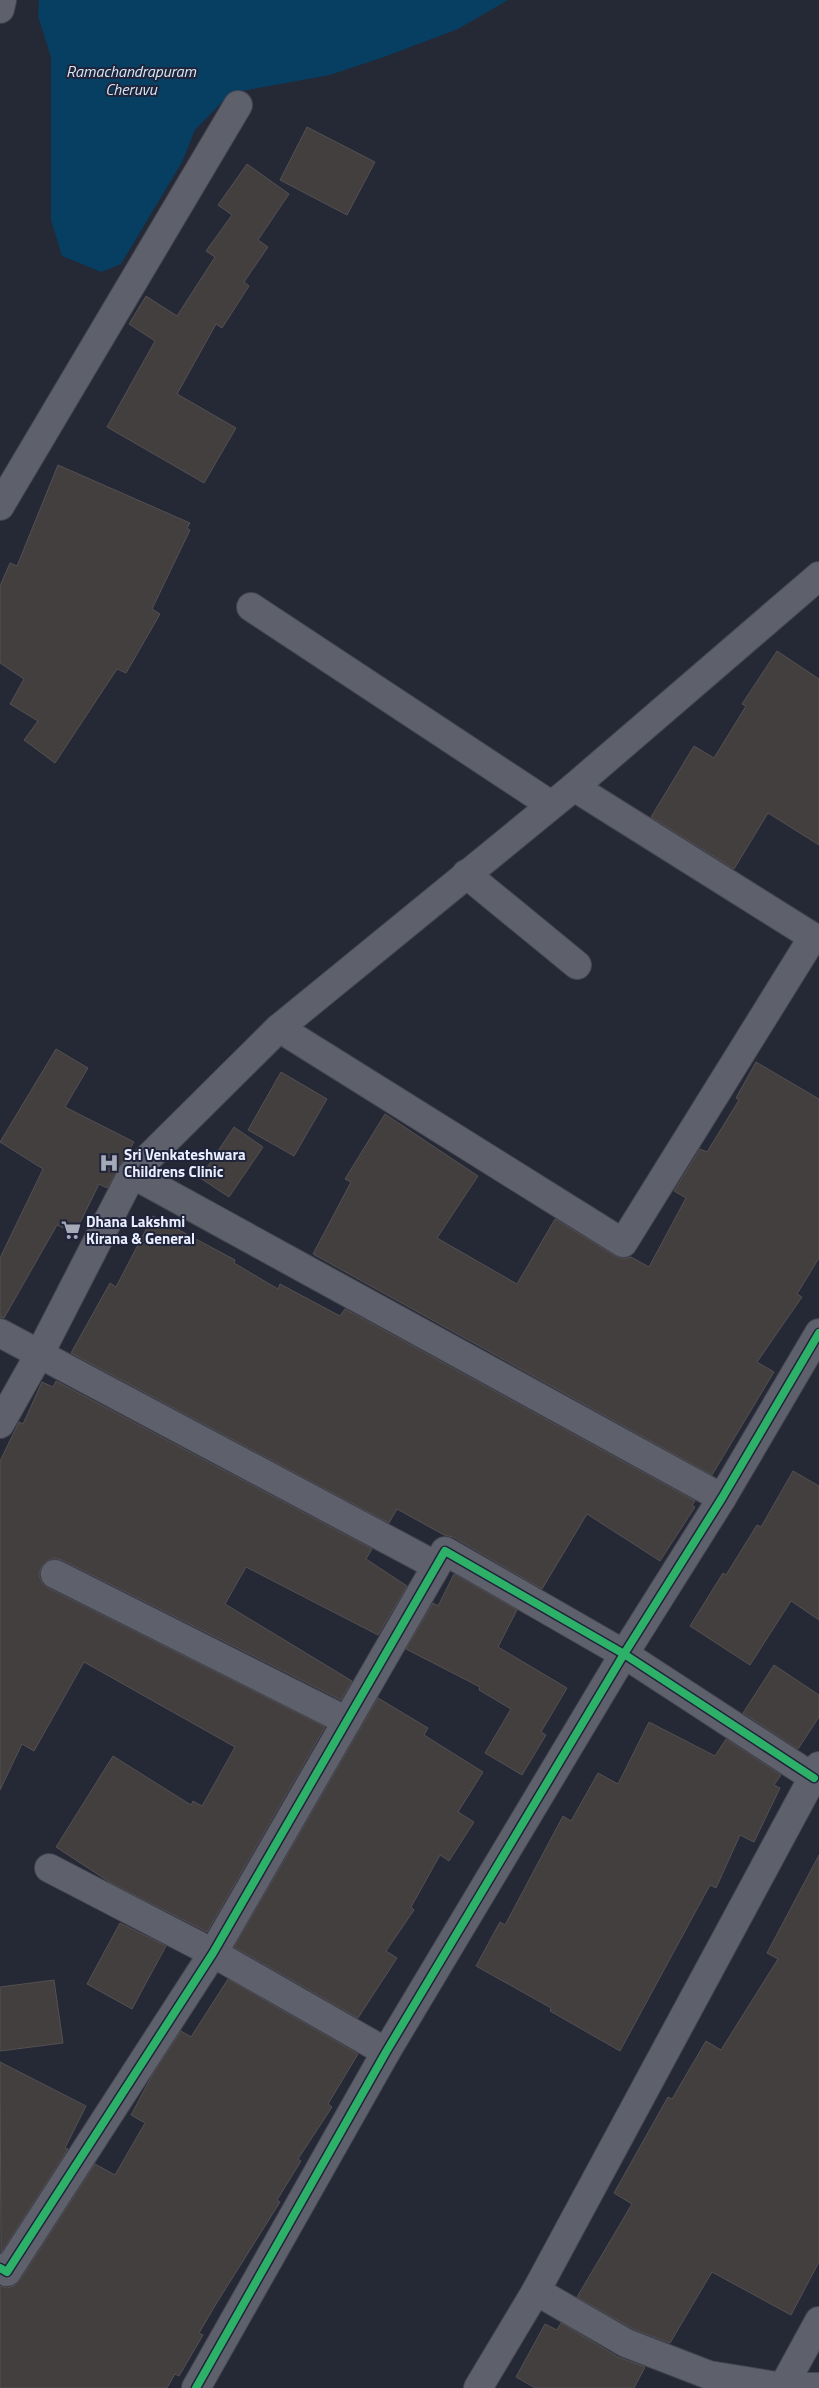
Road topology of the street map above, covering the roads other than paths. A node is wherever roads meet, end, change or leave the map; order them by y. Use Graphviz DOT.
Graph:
graph roads {
  1 [pos="2,0"];
  2 [pos="0,9"];
  3 [pos="238,105"];
  4 [pos="0,506"];
  5 [pos="815,584"];
  6 [pos="251,608"];
  7 [pos="574,787"];
  8 [pos="551,805"];
  9 [pos="466,874"];
  10 [pos="577,965"];
  11 [pos="279,1028"];
  12 [pos="132,1174"];
  13 [pos="0,1333"];
  14 [pos="819,1333"];
  15 [pos="40,1353"];
  16 [pos="0,1424"];
  17 [pos="722,1498"];
  18 [pos="436,1565"];
  19 [pos="55,1574"];
  20 [pos="624,1654"];
  21 [pos="347,1721"];
  22 [pos="816,1772"];
  23 [pos="49,1868"];
  24 [pos="213,1953"];
  25 [pos="386,2052"];
  26 [pos="0,2268"];
  27 [pos="536,2291"];
  28 [pos="819,2321"];
  29 [pos="782,2387"];
  30 [pos="196,2388"];
  31 [pos="478,2388"];
  32 [pos="819,2388"];
  1 -- 2 [label="street"];
  3 -- 4 [label="street"];
  5 -- 7 [label="street"];
  6 -- 8 [label="street"];
  7 -- 8 [label="street"];
  7 -- 11 [label="street"];
  8 -- 9 [label="street"];
  9 -- 10 [label="street"];
  9 -- 11 [label="street"];
  11 -- 12 [label="street"];
  12 -- 15 [label="street"];
  12 -- 17 [label="street"];
  13 -- 15 [label="street"];
  14 -- 17 [label="street"];
  15 -- 16 [label="street"];
  15 -- 18 [label="street"];
  17 -- 20 [label="street"];
  18 -- 20 [label="street"];
  18 -- 21 [label="street"];
  19 -- 21 [label="street"];
  20 -- 22 [label="street"];
  20 -- 25 [label="street"];
  21 -- 24 [label="street"];
  22 -- 27 [label="street"];
  23 -- 24 [label="street"];
  24 -- 25 [label="street"];
  24 -- 26 [label="street"];
  25 -- 30 [label="street"];
  27 -- 29 [label="street"];
  27 -- 31 [label="street"];
  28 -- 29 [label="street"];
  29 -- 32 [label="street"];
}
